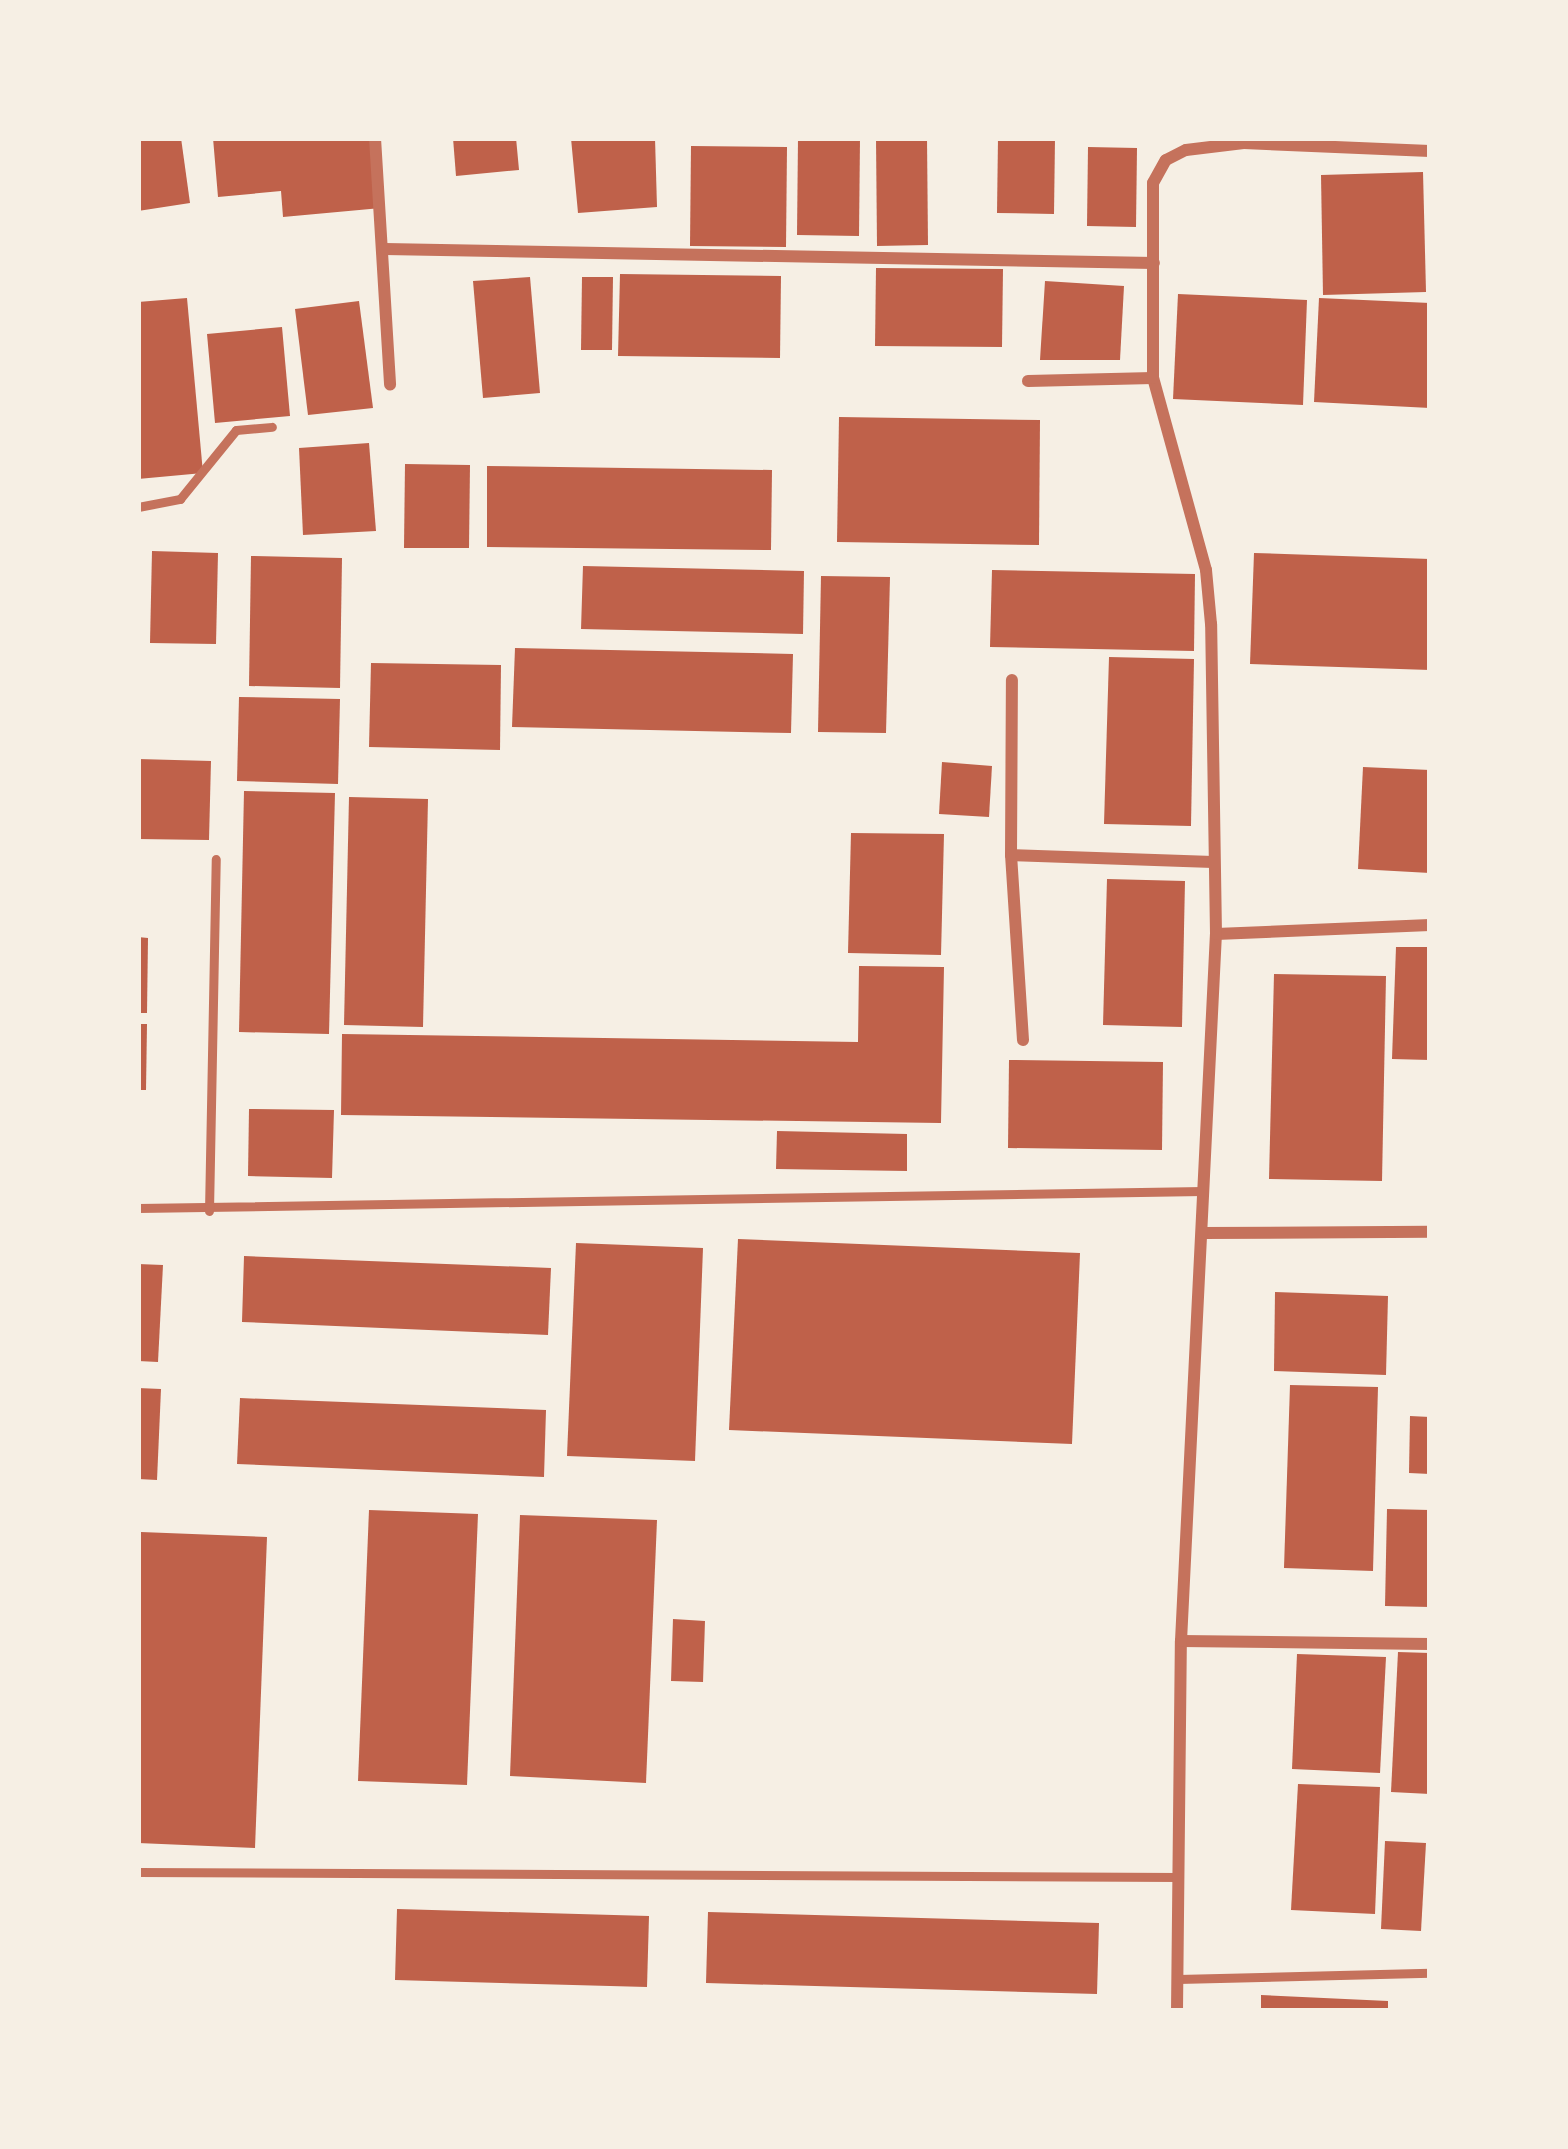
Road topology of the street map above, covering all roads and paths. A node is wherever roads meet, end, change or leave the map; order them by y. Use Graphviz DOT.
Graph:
graph roads {
  1 [pos="375,138"];
  2 [pos="1430,151"];
  3 [pos="385,249"];
  4 [pos="1154,263"];
  5 [pos="1153,378"];
  6 [pos="1028,381"];
  7 [pos="389,386"];
  8 [pos="272,427"];
  9 [pos="138,507"];
  10 [pos="1012,680"];
  11 [pos="1011,855"];
  12 [pos="216,859"];
  13 [pos="1213,862"];
  14 [pos="1430,926"];
  15 [pos="1216,934"];
  16 [pos="1023,1040"];
  17 [pos="1203,1191"];
  18 [pos="138,1208"];
  19 [pos="209,1210"];
  20 [pos="1430,1232"];
  21 [pos="1202,1233"];
  22 [pos="1181,1642"];
  23 [pos="1430,1644"];
  24 [pos="138,1873"];
  25 [pos="1179,1877"];
  26 [pos="1430,1973"];
  27 [pos="1178,1979"];
  28 [pos="1177,2011"];
  1 -- 3 [label="street"];
  2 -- 4 [label="street"];
  3 -- 4 [label="street"];
  3 -- 7 [label="street"];
  4 -- 5 [label="street"];
  5 -- 6 [label="street"];
  5 -- 13 [label="street"];
  8 -- 9 [label="lane"];
  10 -- 11 [label="street"];
  11 -- 13 [label="street"];
  11 -- 16 [label="street"];
  12 -- 19 [label="lane"];
  13 -- 15 [label="street"];
  14 -- 15 [label="street"];
  15 -- 17 [label="street"];
  17 -- 19 [label="lane"];
  17 -- 21 [label="street"];
  18 -- 19 [label="lane"];
  20 -- 21 [label="street"];
  21 -- 22 [label="street"];
  22 -- 23 [label="street"];
  22 -- 25 [label="street"];
  24 -- 25 [label="lane"];
  25 -- 27 [label="street"];
  26 -- 27 [label="lane"];
  27 -- 28 [label="street"];
}
